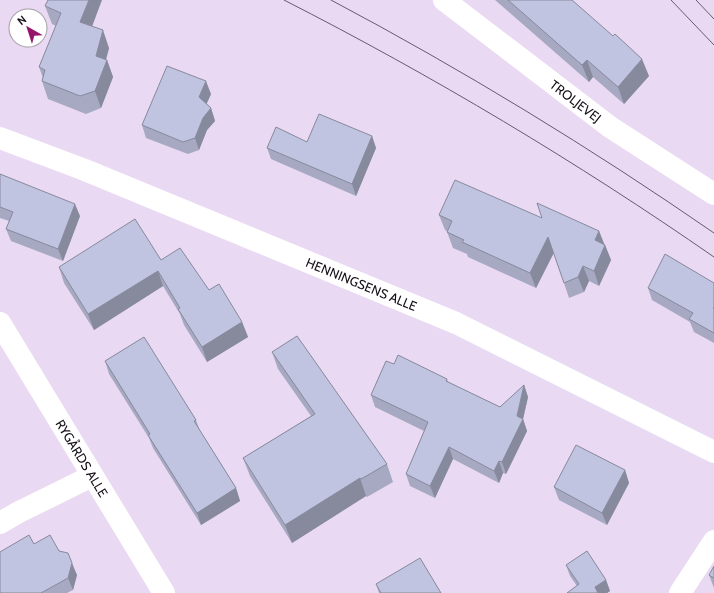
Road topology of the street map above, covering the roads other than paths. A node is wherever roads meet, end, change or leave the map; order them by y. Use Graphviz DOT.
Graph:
graph roads {
  1 [pos="444,0"];
  2 [pos="0,138"];
  3 [pos="714,194"];
  4 [pos="0,323"];
  5 [pos="714,452"];
  6 [pos="92,476"];
  7 [pos="0,523"];
  8 [pos="714,541"];
  9 [pos="164,593"];
  10 [pos="680,593"];
  1 -- 3 [label="street, TROLJEVEJ"];
  2 -- 5 [label="street, HENNINGSENS ALLE"];
  4 -- 6 [label="street, RYGÅRDS ALLE"];
  6 -- 7 [label="street"];
  6 -- 9 [label="street, RYGÅRDS ALLE"];
  8 -- 10 [label="street"];
}
